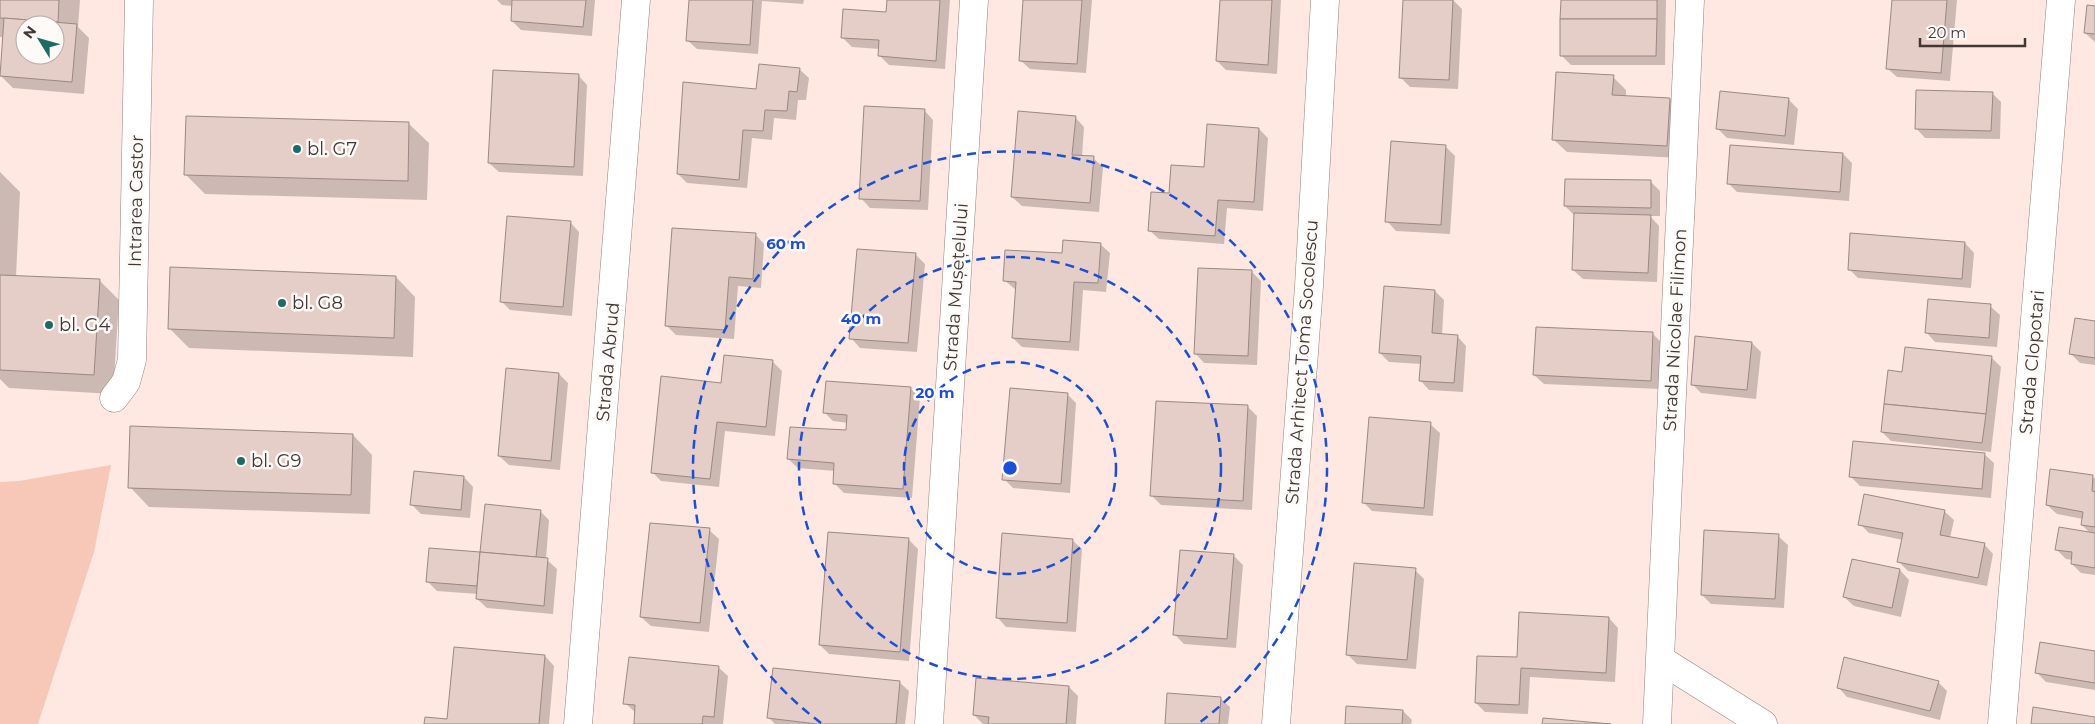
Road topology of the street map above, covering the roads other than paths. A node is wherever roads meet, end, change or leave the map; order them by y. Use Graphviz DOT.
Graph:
graph roads {
  1 [pos="139,0"];
  2 [pos="636,0"];
  3 [pos="974,0"];
  4 [pos="1325,0"];
  5 [pos="1690,0"];
  6 [pos="2061,0"];
  7 [pos="114,398"];
  8 [pos="1661,660"];
  9 [pos="578,724"];
  10 [pos="929,724"];
  11 [pos="1276,724"];
  12 [pos="1657,724"];
  13 [pos="1763,724"];
  14 [pos="2002,724"];
  1 -- 7 [label="street, Intrarea Castor"];
  2 -- 9 [label="street, Strada Abrud"];
  3 -- 10 [label="street, Strada Mușețelului"];
  4 -- 11 [label="street, Strada Arhitect Toma Socolescu"];
  5 -- 8 [label="street, Strada Nicolae Filimon"];
  6 -- 14 [label="street, Strada Clopotari"];
  8 -- 12 [label="street"];
  8 -- 13 [label="street"];
}
